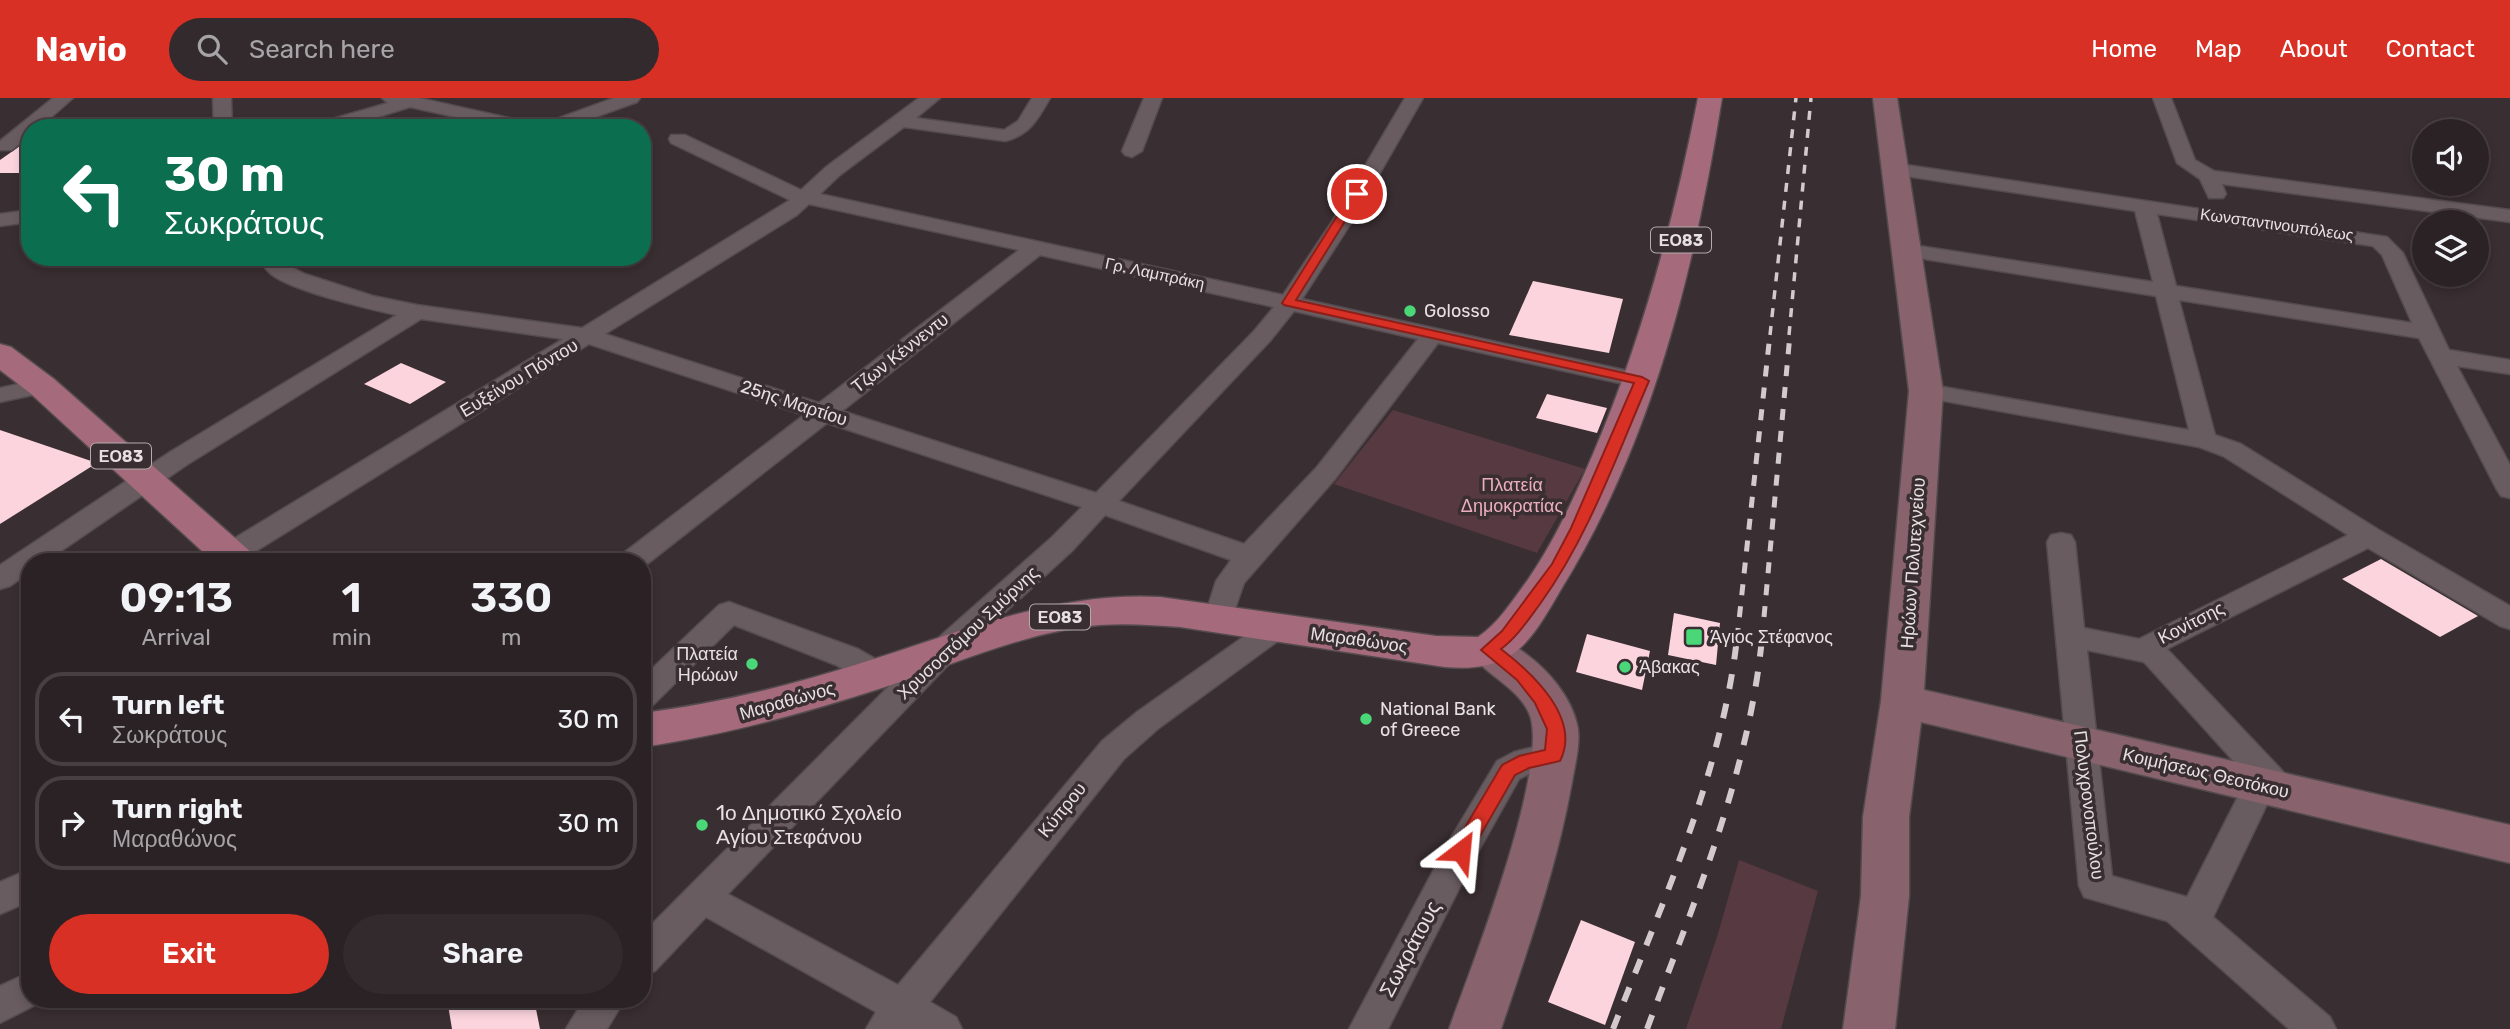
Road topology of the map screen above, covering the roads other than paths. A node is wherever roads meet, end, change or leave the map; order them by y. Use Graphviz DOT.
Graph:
graph roads {
  1 [pos="64,98"];
  2 [pos="222,98"];
  3 [pos="631,98"];
  4 [pos="931,98"];
  5 [pos="1041,98"];
  6 [pos="1153,98"];
  7 [pos="1414,98"];
  8 [pos="1710,98"];
  9 [pos="1885,98"];
  10 [pos="2162,98"];
  11 [pos="406,99"];
  12 [pos="37,119"];
  13 [pos="223,119"];
  14 [pos="348,119"];
  15 [pos="494,119"];
  16 [pos="572,119"];
  17 [pos="903,121"];
  18 [pos="21,132"];
  19 [pos="678,139"];
  20 [pos="3,146"];
  21 [pos="21,147"];
  22 [pos="1132,150"];
  23 [pos="1894,169"];
  24 [pos="2209,176"];
  25 [pos="804,197"];
  26 [pos="2144,205"];
  27 [pos="2225,216"];
  28 [pos="2510,216"];
  29 [pos="21,217"];
  30 [pos="0,220"];
  31 [pos="1037,247"];
  32 [pos="1906,250"];
  33 [pos="276,266"];
  34 [pos="2166,291"];
  35 [pos="1289,303"];
  36 [pos="417,312"];
  37 [pos="2428,332"];
  38 [pos="1432,335"];
  39 [pos="588,336"];
  40 [pos="0,354"];
  41 [pos="2442,356"];
  42 [pos="2510,367"];
  43 [pos="1642,381"];
  44 [pos="42,386"];
  45 [pos="1926,391"];
  46 [pos="0,395"];
  47 [pos="823,413"];
  48 [pos="2204,440"];
  49 [pos="146,480"];
  50 [pos="2510,491"];
  51 [pos="1101,504"];
  52 [pos="2369,536"];
  53 [pos="2061,542"];
  54 [pos="38,553"];
  55 [pos="228,553"];
  56 [pos="242,553"];
  57 [pos="643,553"];
  58 [pos="1249,556"];
  59 [pos="21,565"];
  60 [pos="0,579"];
  61 [pos="1219,619"];
  62 [pos="2510,619"];
  63 [pos="1276,628"];
  64 [pos="2070,636"];
  65 [pos="1490,650"];
  66 [pos="2152,653"];
  67 [pos="940,654"];
  68 [pos="869,677"];
  69 [pos="651,687"];
  70 [pos="1902,701"];
  71 [pos="651,729"];
  72 [pos="2081,743"];
  73 [pos="1553,755"];
  74 [pos="2270,787"];
  75 [pos="2510,844"];
  76 [pos="21,888"];
  77 [pos="701,897"];
  78 [pos="0,899"];
  79 [pos="2194,920"];
  80 [pos="651,950"];
  81 [pos="21,994"];
  82 [pos="0,1006"];
  83 [pos="600,1008"];
  84 [pos="894,1018"];
  85 [pos="585,1029"];
  86 [pos="943,1029"];
  87 [pos="1368,1029"];
  88 [pos="1475,1029"];
  89 [pos="1869,1029"];
  90 [pos="2316,1029"];
  1 -- 12 [label="street"];
  2 -- 13 [label="street"];
  3 -- 16 [label="street"];
  4 -- 17 [label="street, Ευξείνου Πόντου"];
  5 -- 17 [label="street"];
  6 -- 22 [label="street"];
  7 -- 35 [label="street, Χρυσοστόμου Σμύρνης"];
  8 -- 43 [label="main road, ΕΟ83"];
  9 -- 23 [label="street, Ηρώων Πολυτεχνείου"];
  10 -- 24 [label="street"];
  11 -- 14 [label="street"];
  11 -- 15 [label="street"];
  17 -- 25 [label="street, Ευξείνου Πόντου"];
  18 -- 20 [label="street"];
  19 -- 25 [label="street, Γρ. Λαμπράκη"];
  20 -- 21 [label="street"];
  23 -- 26 [label="street, Κωνσταντινουπόλεως"];
  23 -- 32 [label="street, Ηρώων Πολυτεχνείου"];
  24 -- 27 [label="street"];
  24 -- 28 [label="street"];
  25 -- 31 [label="street, Γρ. Λαμπράκη"];
  25 -- 39 [label="street, Ευξείνου Πόντου"];
  26 -- 27 [label="street, Κωνσταντινουπόλεως"];
  26 -- 34 [label="street"];
  27 -- 37 [label="street, Κωνσταντινουπόλεως"];
  29 -- 30 [label="street"];
  31 -- 35 [label="street, Γρ. Λαμπράκη"];
  31 -- 47 [label="street, Τζων Κέννεντυ"];
  32 -- 34 [label="street"];
  32 -- 45 [label="street, Ηρώων Πολυτεχνείου"];
  33 -- 36 [label="street, 25ης Μαρτίου"];
  34 -- 37 [label="street"];
  34 -- 48 [label="street"];
  35 -- 38 [label="street, Γρ. Λαμπράκη"];
  35 -- 51 [label="street, Χρυσοστόμου Σμύρνης"];
  36 -- 39 [label="street, 25ης Μαρτίου"];
  36 -- 49 [label="street"];
  37 -- 41 [label="street, Κωνσταντινουπόλεως"];
  38 -- 43 [label="street, Γρ. Λαμπράκη"];
  38 -- 58 [label="street"];
  39 -- 47 [label="street, 25ης Μαρτίου"];
  39 -- 56 [label="street, Ευξείνου Πόντου"];
  40 -- 44 [label="main road, ΕΟ83"];
  41 -- 42 [label="street"];
  41 -- 50 [label="street, Κωνσταντινουπόλεως"];
  43 -- 65 [label="main road, ΕΟ83"];
  44 -- 46 [label="street"];
  44 -- 49 [label="main road, ΕΟ83"];
  45 -- 48 [label="street"];
  45 -- 70 [label="street, Ηρώων Πολυτεχνείου"];
  47 -- 51 [label="street, 25ης Μαρτίου"];
  47 -- 57 [label="street, Τζων Κέννεντυ"];
  48 -- 52 [label="street"];
  49 -- 54 [label="street"];
  49 -- 55 [label="main road, ΕΟ83"];
  51 -- 58 [label="street, 25ης Μαρτίου"];
  51 -- 67 [label="street, Χρυσοστόμου Σμύρνης"];
  52 -- 62 [label="street"];
  52 -- 66 [label="street, Κονίτσης"];
  53 -- 64 [label="street, Πολυχρονοπούλου"];
  58 -- 61 [label="street"];
  59 -- 60 [label="street"];
  61 -- 63 [label="main road, Μαραθώνος / ΕΟ83"];
  61 -- 67 [label="main road, Μαραθώνος / ΕΟ83"];
  63 -- 65 [label="main road, Μαραθώνος / ΕΟ83"];
  63 -- 84 [label="street, Κύπρου"];
  64 -- 66 [label="street"];
  64 -- 72 [label="street, Πολυχρονοπούλου"];
  65 -- 73 [label="street"];
  66 -- 74 [label="street, Κονίτσης"];
  67 -- 68 [label="main road, Μαραθώνος / ΕΟ83"];
  67 -- 77 [label="street, Χρυσοστόμου Σμύρνης"];
  68 -- 69 [label="street"];
  68 -- 71 [label="main road, Μαραθώνος / ΕΟ83"];
  70 -- 72 [label="street, Κοιμήσεως Θεοτόκου"];
  70 -- 89 [label="street, Ηρώων Πολυτεχνείου"];
  72 -- 74 [label="street, Κοιμήσεως Θεοτόκου"];
  72 -- 79 [label="street, Πολυχρονοπούλου"];
  73 -- 87 [label="street, Σωκράτους"];
  73 -- 88 [label="street"];
  74 -- 75 [label="street, Κοιμήσεως Θεοτόκου"];
  74 -- 79 [label="street"];
  76 -- 78 [label="street"];
  77 -- 80 [label="street, Χρυσοστόμου Σμύρνης"];
  77 -- 84 [label="street"];
  79 -- 90 [label="street, Πολυχρονοπούλου"];
  81 -- 82 [label="street"];
  83 -- 85 [label="street"];
  84 -- 86 [label="street"];
}
